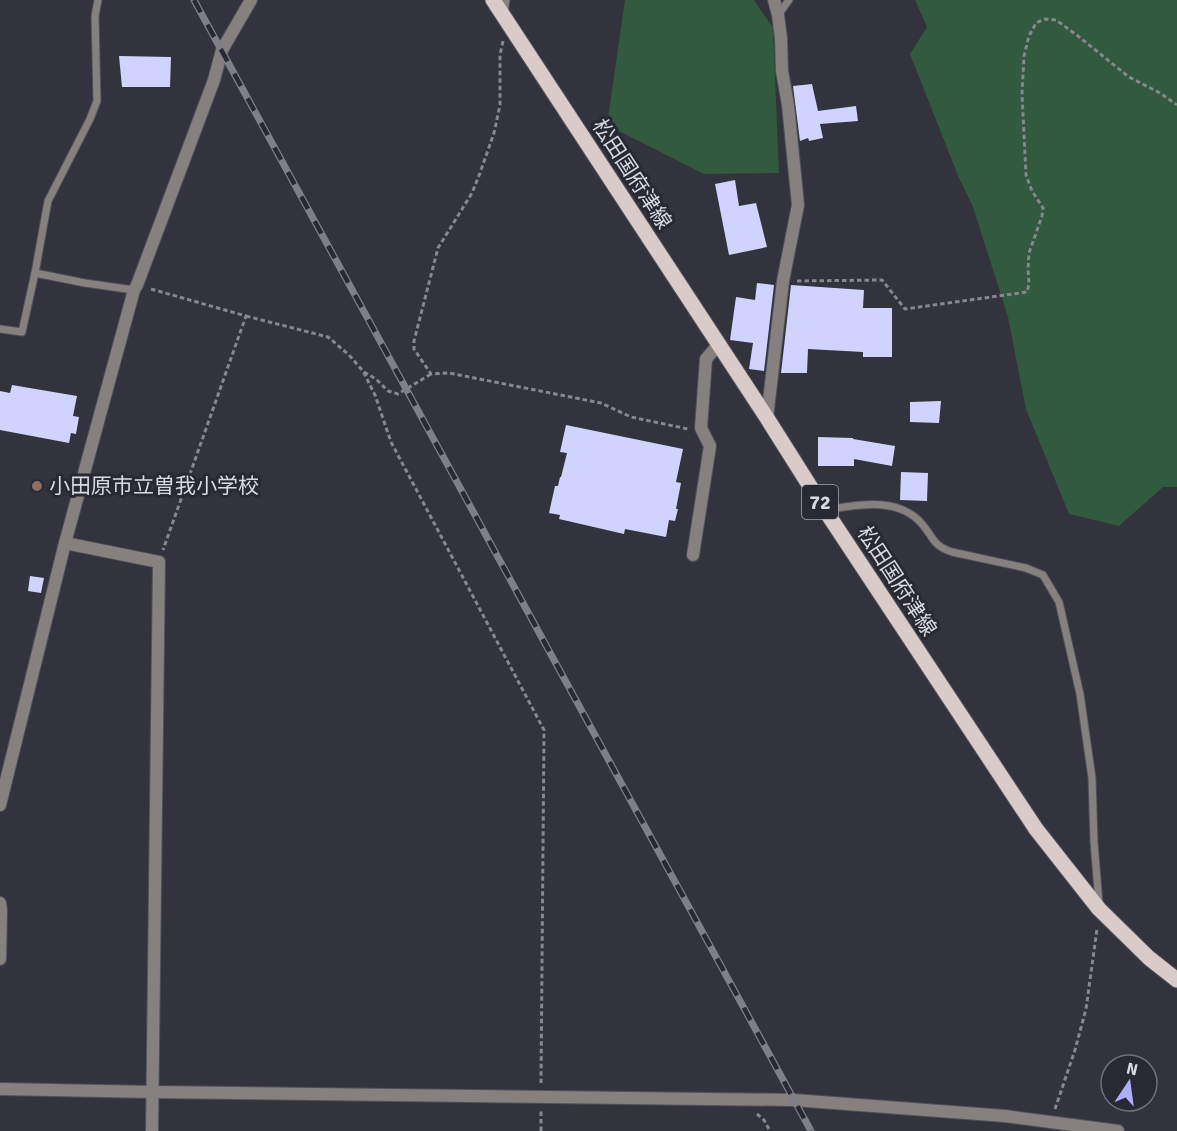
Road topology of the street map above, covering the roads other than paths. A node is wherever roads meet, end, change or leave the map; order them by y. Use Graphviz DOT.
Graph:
graph roads {
  1 [pos="98,0"];
  2 [pos="251,0"];
  3 [pos="493,0"];
  4 [pos="506,0"];
  5 [pos="774,0"];
  6 [pos="789,0"];
  7 [pos="778,15"];
  8 [pos="507,21"];
  9 [pos="35,273"];
  10 [pos="136,287"];
  11 [pos="0,329"];
  12 [pos="718,345"];
  13 [pos="767,418"];
  14 [pos="825,510"];
  15 [pos="65,543"];
  16 [pos="693,555"];
  17 [pos="0,805"];
  18 [pos="0,903"];
  19 [pos="1099,909"];
  20 [pos="0,958"];
  21 [pos="1177,980"];
  22 [pos="0,1089"];
  23 [pos="153,1092"];
  24 [pos="152,1131"];
  25 [pos="1118,1131"];
  1 -- 9 [label="lane"];
  2 -- 10 [label="street"];
  3 -- 8 [label="main road, 松田国府津線 / 72"];
  4 -- 8 [label="lane"];
  5 -- 7 [label="street"];
  6 -- 7 [label="lane"];
  7 -- 13 [label="street"];
  8 -- 12 [label="main road, 松田国府津線 / 72"];
  9 -- 10 [label="lane"];
  9 -- 11 [label="lane"];
  10 -- 15 [label="street"];
  12 -- 13 [label="main road, 松田国府津線 / 72"];
  12 -- 16 [label="street"];
  13 -- 14 [label="main road, 松田国府津線 / 72"];
  14 -- 19 [label="main road, 松田国府津線 / 72"];
  14 -- 19 [label="lane"];
  15 -- 17 [label="street"];
  15 -- 23 [label="street"];
  18 -- 20 [label="street"];
  19 -- 21 [label="main road, 松田国府津線 / 72"];
  22 -- 23 [label="street"];
  23 -- 24 [label="street"];
  23 -- 25 [label="street"];
}
